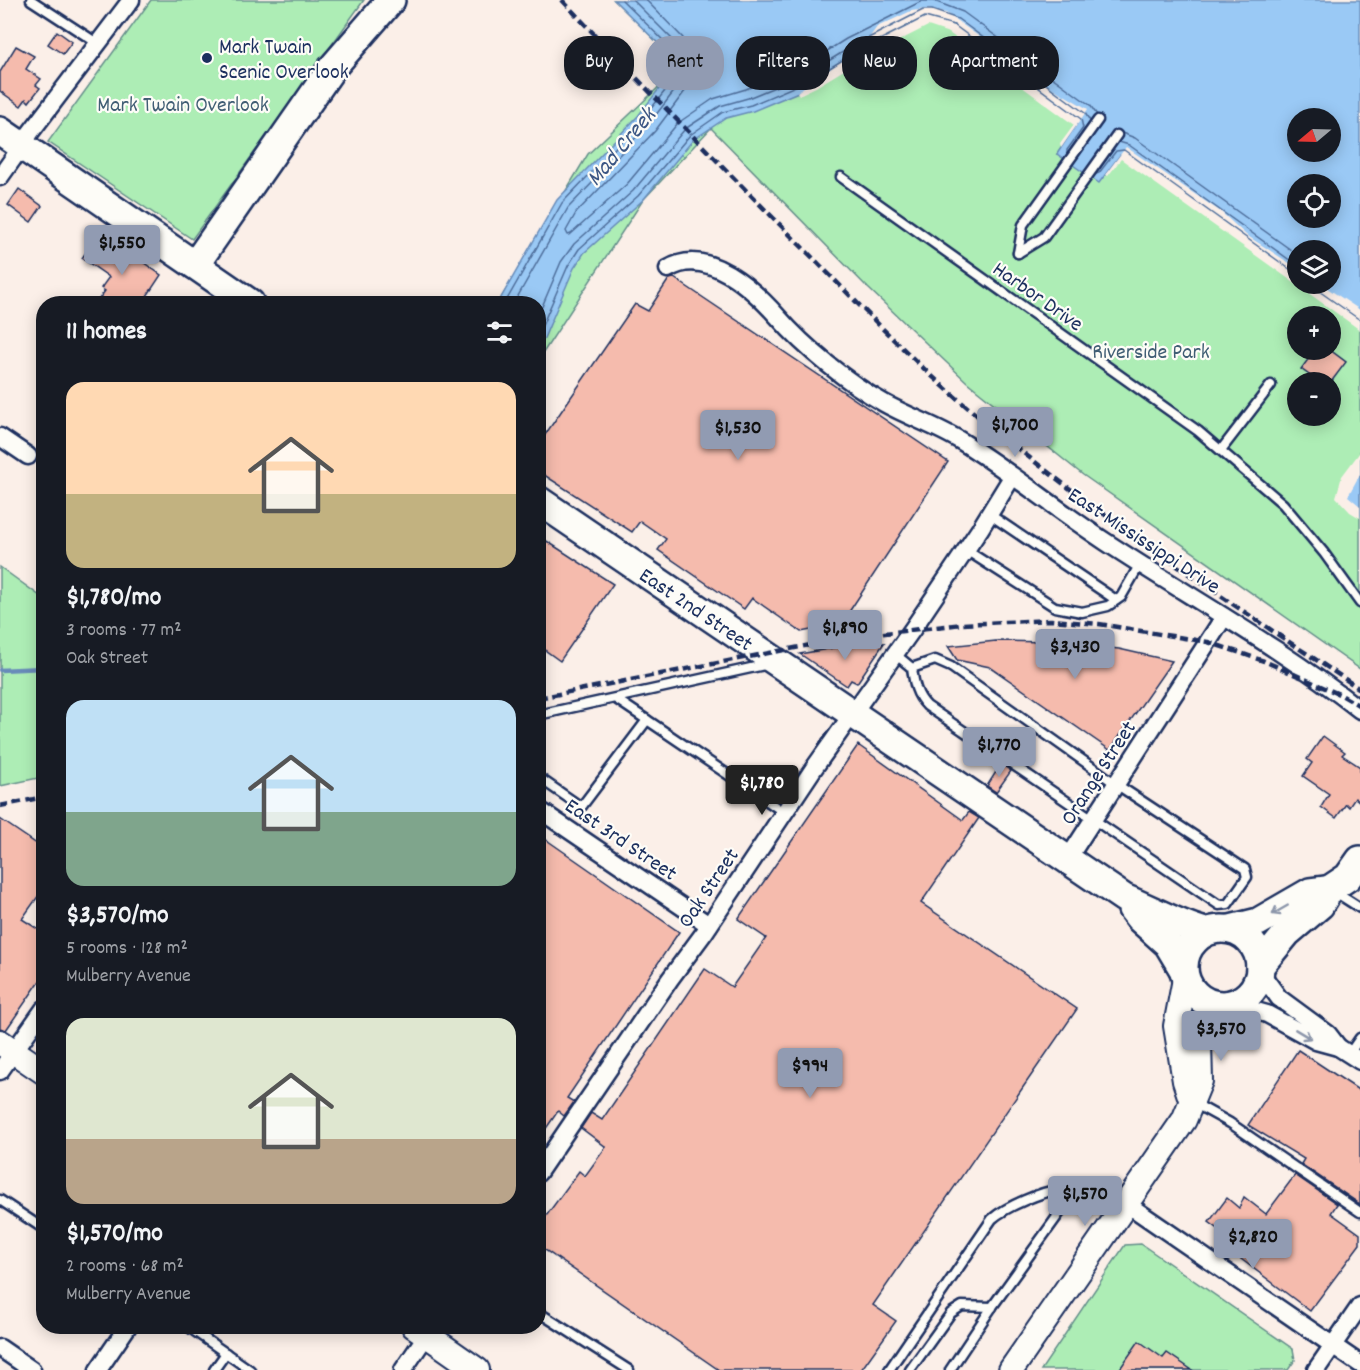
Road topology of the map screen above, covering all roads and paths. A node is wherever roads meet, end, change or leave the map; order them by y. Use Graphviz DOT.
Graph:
graph roads {
  1 [pos="31,0"];
  2 [pos="131,0"];
  3 [pos="388,3"];
  4 [pos="97,43"];
  5 [pos="1098,120"];
  6 [pos="0,131"];
  7 [pos="1117,135"];
  8 [pos="22,146"];
  9 [pos="0,177"];
  10 [pos="841,177"];
  11 [pos="195,265"];
  12 [pos="668,268"];
  13 [pos="231,296"];
  14 [pos="1271,385"];
  15 [pos="0,437"];
  16 [pos="1221,450"];
  17 [pos="28,456"];
  18 [pos="1012,477"];
  19 [pos="546,509"];
  20 [pos="989,514"];
  21 [pos="966,550"];
  22 [pos="1140,564"];
  23 [pos="1116,600"];
  24 [pos="1360,603"];
  25 [pos="1224,617"];
  26 [pos="894,653"];
  27 [pos="777,662"];
  28 [pos="912,668"];
  29 [pos="616,699"];
  30 [pos="1360,710"];
  31 [pos="546,713"];
  32 [pos="852,713"];
  33 [pos="647,720"];
  34 [pos="546,783"];
  35 [pos="1116,784"];
  36 [pos="785,813"];
  37 [pos="546,814"];
  38 [pos="1093,820"];
  39 [pos="1067,860"];
  40 [pos="1360,860"];
  41 [pos="1330,889"];
  42 [pos="1124,898"];
  43 [pos="1360,908"];
  44 [pos="709,925"];
  45 [pos="1217,931"];
  46 [pos="1260,969"];
  47 [pos="1184,974"];
  48 [pos="1228,1005"];
  49 [pos="36,1018"];
  50 [pos="1360,1038"];
  51 [pos="1349,1054"];
  52 [pos="4,1055"];
  53 [pos="36,1064"];
  54 [pos="1192,1102"];
  55 [pos="546,1161"];
  56 [pos="1077,1189"];
  57 [pos="0,1200"];
  58 [pos="1126,1204"];
  59 [pos="1360,1212"];
  60 [pos="36,1224"];
  61 [pos="1360,1306"];
  62 [pos="992,1307"];
  63 [pos="546,1317"];
  64 [pos="123,1334"];
  65 [pos="198,1334"];
  66 [pos="421,1334"];
  67 [pos="430,1334"];
  68 [pos="1333,1346"];
  69 [pos="0,1348"];
  70 [pos="226,1353"];
  71 [pos="1360,1364"];
  72 [pos="32,1370"];
  73 [pos="98,1370"];
  74 [pos="214,1370"];
  75 [pos="250,1370"];
  76 [pos="403,1370"];
  77 [pos="477,1370"];
  78 [pos="629,1370"];
  79 [pos="889,1370"];
  80 [pos="910,1370"];
  81 [pos="951,1370"];
  82 [pos="1011,1370"];
  83 [pos="1316,1370"];
  1 -- 4 [label="lane"];
  2 -- 4 [label="street"];
  3 -- 11 [label="main road"];
  4 -- 8 [label="street"];
  5 -- 7 [label="lane"];
  6 -- 8 [label="main road"];
  8 -- 9 [label="street"];
  8 -- 11 [label="main road"];
  10 -- 16 [label="lane, Harbor Drive"];
  11 -- 13 [label="main road"];
  12 -- 18 [label="street, East Mississippi Drive"];
  14 -- 16 [label="lane"];
  15 -- 17 [label="street"];
  16 -- 24 [label="lane, Harbor Drive"];
  18 -- 20 [label="street, Oak Street"];
  18 -- 22 [label="street, East Mississippi Drive"];
  19 -- 27 [label="main road, East 2nd Street"];
  20 -- 21 [label="street, Oak Street"];
  20 -- 23 [label="lane"];
  21 -- 23 [label="lane"];
  21 -- 26 [label="street, Oak Street"];
  22 -- 23 [label="lane"];
  22 -- 25 [label="street, East Mississippi Drive"];
  25 -- 30 [label="street, East Mississippi Drive"];
  25 -- 35 [label="street, Orange Street"];
  26 -- 28 [label="lane"];
  26 -- 32 [label="street, Oak Street"];
  27 -- 29 [label="lane"];
  27 -- 32 [label="main road, East 2nd Street"];
  28 -- 35 [label="lane"];
  28 -- 38 [label="lane"];
  29 -- 31 [label="lane"];
  29 -- 33 [label="lane"];
  32 -- 36 [label="street, Oak Street"];
  32 -- 39 [label="main road, East 2nd Street"];
  33 -- 34 [label="lane"];
  33 -- 36 [label="lane"];
  35 -- 38 [label="street, Orange Street"];
  35 -- 38 [label="lane"];
  36 -- 44 [label="street, Oak Street"];
  37 -- 44 [label="street, East 3rd Street"];
  38 -- 39 [label="street, Orange Street"];
  39 -- 42 [label="main road, East 2nd Street"];
  40 -- 41 [label="main road"];
  41 -- 43 [label="lane"];
  41 -- 45 [label="main road, one-way"];
  41 -- 46 [label="main road"];
  42 -- 45 [label="main road, East 2nd Street"];
  42 -- 47 [label="main road, East 2nd Street"];
  44 -- 55 [label="street, Oak Street"];
  45 -- 46 [label="main road"];
  45 -- 47 [label="main road"];
  46 -- 48 [label="main road"];
  46 -- 51 [label="street"];
  47 -- 48 [label="main road"];
  47 -- 54 [label="main road"];
  48 -- 51 [label="street, one-way"];
  48 -- 54 [label="main road"];
  49 -- 52 [label="street"];
  50 -- 51 [label="lane"];
  52 -- 53 [label="main road"];
  54 -- 58 [label="main road"];
  54 -- 59 [label="lane"];
  56 -- 58 [label="lane"];
  56 -- 62 [label="lane"];
  56 -- 79 [label="lane"];
  57 -- 60 [label="lane"];
  58 -- 68 [label="street"];
  58 -- 82 [label="main road"];
  61 -- 68 [label="street"];
  62 -- 80 [label="lane"];
  62 -- 81 [label="lane"];
  63 -- 78 [label="lane"];
  64 -- 73 [label="street"];
  65 -- 70 [label="lane"];
  66 -- 76 [label="street"];
  67 -- 77 [label="main road"];
  68 -- 71 [label="street"];
  68 -- 83 [label="street"];
  69 -- 72 [label="street"];
  70 -- 74 [label="lane"];
  70 -- 75 [label="lane"];
}
